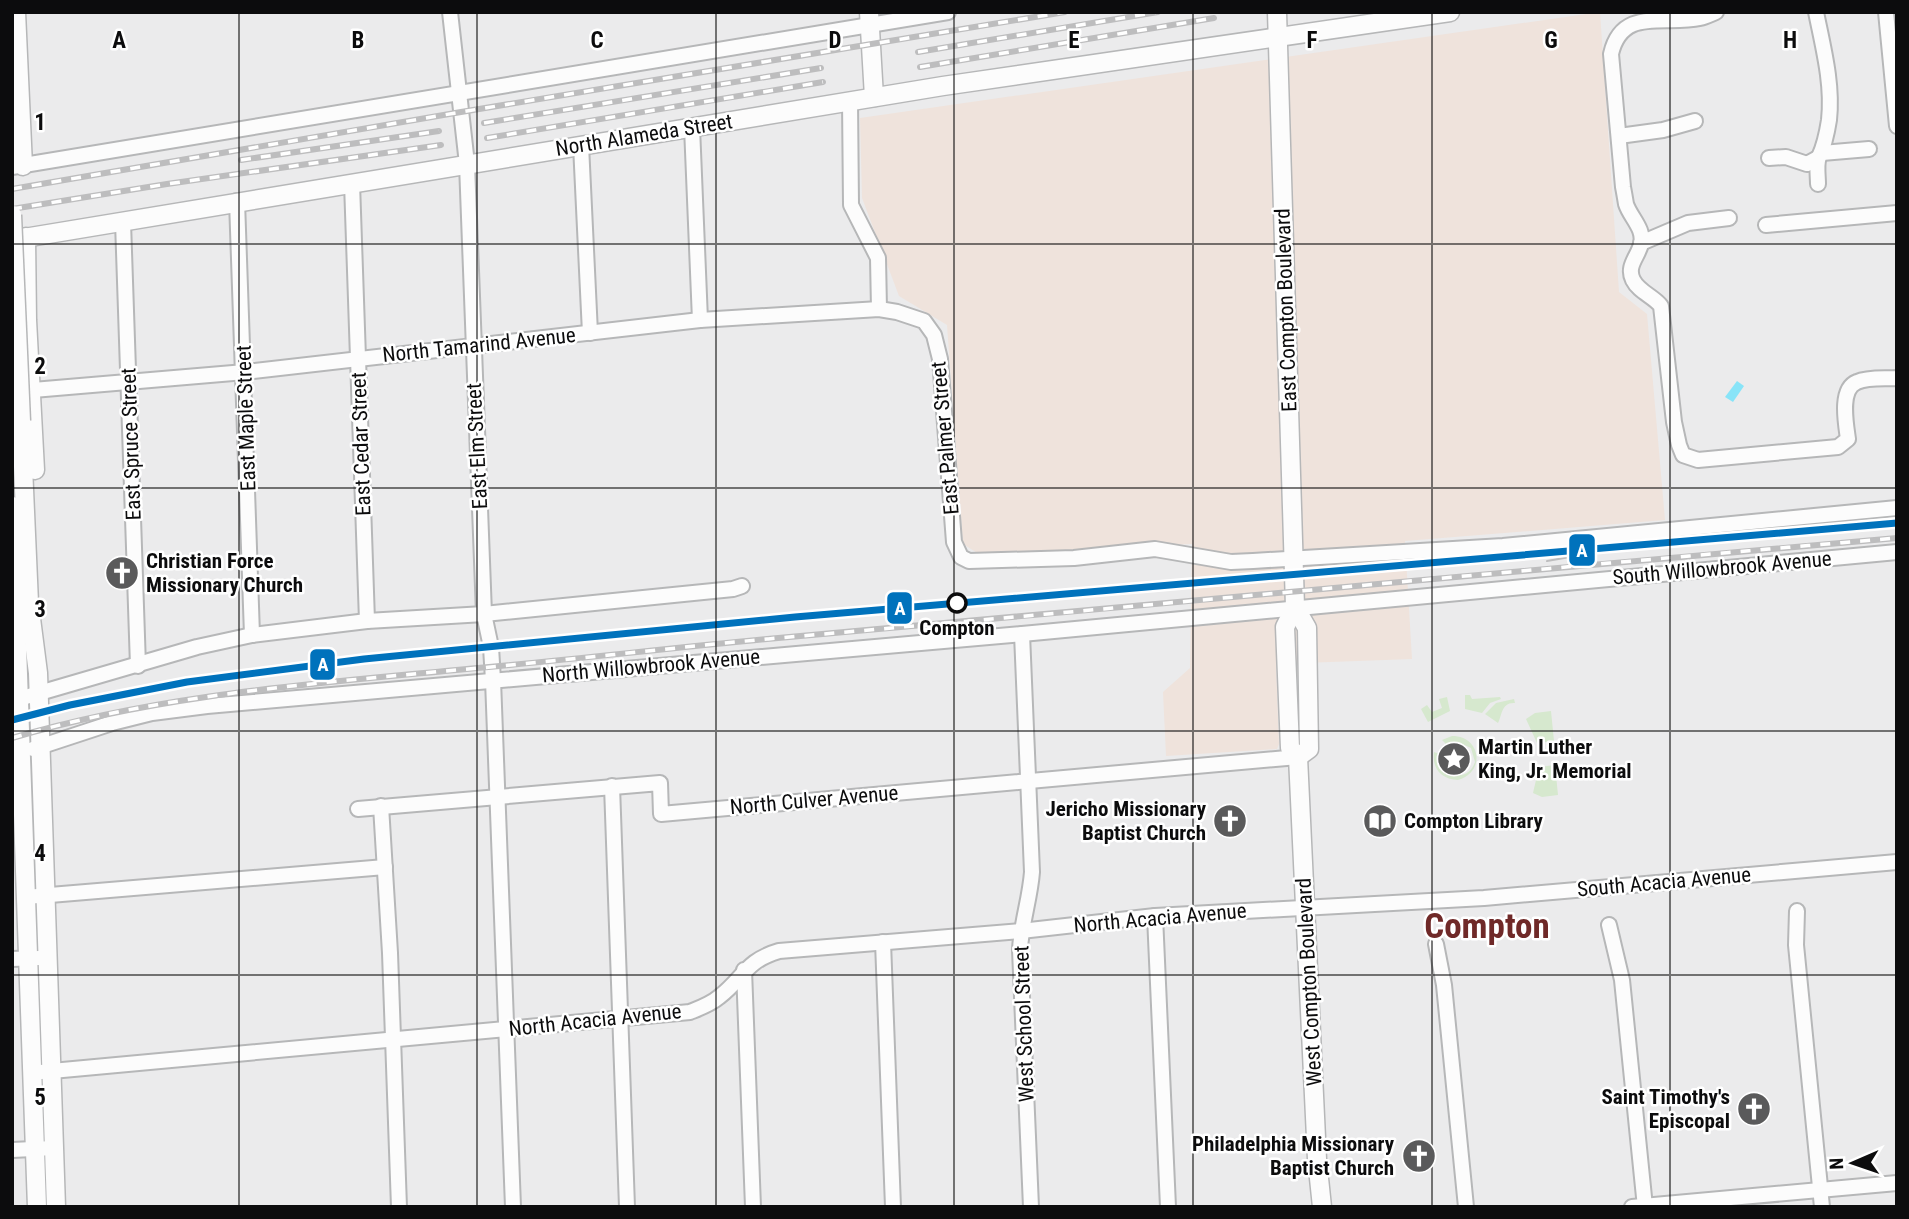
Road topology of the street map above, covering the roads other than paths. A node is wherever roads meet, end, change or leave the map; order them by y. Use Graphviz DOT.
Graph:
graph roads {
  1 [pos="16,12"];
  2 [pos="450,12"];
  3 [pos="948,12"];
  4 [pos="1276,12"];
  5 [pos="1450,12"];
  6 [pos="1716,12"];
  7 [pos="1816,12"];
  8 [pos="1886,12"];
  9 [pos="869,19"];
  10 [pos="1278,36"];
  11 [pos="459,92"];
  12 [pos="874,97"];
  13 [pos="850,101"];
  14 [pos="1695,121"];
  15 [pos="692,127"];
  16 [pos="1897,127"];
  17 [pos="1619,136"];
  18 [pos="581,145"];
  19 [pos="1869,149"];
  20 [pos="1820,155"];
  21 [pos="1769,158"];
  22 [pos="467,164"];
  23 [pos="18,167"];
  24 [pos="352,183"];
  25 [pos="1818,184"];
  26 [pos="237,201"];
  27 [pos="1897,213"];
  28 [pos="12,215"];
  29 [pos="1729,218"];
  30 [pos="123,222"];
  31 [pos="1766,225"];
  32 [pos="19,239"];
  33 [pos="1641,243"];
  34 [pos="879,309"];
  35 [pos="700,320"];
  36 [pos="924,321"];
  37 [pos="590,333"];
  38 [pos="472,345"];
  39 [pos="358,358"];
  40 [pos="245,372"];
  41 [pos="1897,378"];
  42 [pos="130,383"];
  43 [pos="33,390"];
  44 [pos="12,506"];
  45 [pos="1897,508"];
  46 [pos="1897,552"];
  47 [pos="1293,559"];
  48 [pos="741,586"];
  49 [pos="1296,607"];
  50 [pos="484,614"];
  51 [pos="367,621"];
  52 [pos="1022,634"];
  53 [pos="252,635"];
  54 [pos="12,654"];
  55 [pos="138,666"];
  56 [pos="38,673"];
  57 [pos="493,680"];
  58 [pos="16,694"];
  59 [pos="38,694"];
  60 [pos="40,738"];
  61 [pos="18,748"];
  62 [pos="1298,757"];
  63 [pos="1029,783"];
  64 [pos="612,786"];
  65 [pos="498,796"];
  66 [pos="381,806"];
  67 [pos="358,808"];
  68 [pos="1897,862"];
  69 [pos="385,867"];
  70 [pos="45,896"];
  71 [pos="26,898"];
  72 [pos="1306,908"];
  73 [pos="1797,911"];
  74 [pos="1155,916"];
  75 [pos="1609,925"];
  76 [pos="1021,931"];
  77 [pos="883,942"];
  78 [pos="1436,944"];
  79 [pos="47,957"];
  80 [pos="20,959"];
  81 [pos="744,970"];
  82 [pos="619,1020"];
  83 [pos="505,1029"];
  84 [pos="394,1040"];
  85 [pos="51,1071"];
  86 [pos="32,1073"];
  87 [pos="54,1148"];
  88 [pos="35,1149"];
  89 [pos="12,1150"];
  90 [pos="1897,1183"];
  91 [pos="1821,1190"];
  92 [pos="1641,1206"];
  93 [pos="37,1207"];
  94 [pos="56,1207"];
  95 [pos="399,1207"];
  96 [pos="513,1207"];
  97 [pos="627,1207"];
  98 [pos="753,1207"];
  99 [pos="893,1207"];
  100 [pos="1031,1207"];
  101 [pos="1168,1207"];
  102 [pos="1322,1207"];
  103 [pos="1466,1207"];
  104 [pos="1822,1207"];
  1 -- 23 [label="main road"];
  2 -- 11 [label="street, East Elm Street"];
  3 -- 9 [label="street"];
  4 -- 10 [label="main road, East Compton Boulevard"];
  5 -- 10 [label="main road, North Alameda Street"];
  6 -- 17 [label="street"];
  7 -- 20 [label="street"];
  8 -- 16 [label="street"];
  9 -- 11 [label="street"];
  9 -- 12 [label="main road"];
  10 -- 12 [label="main road, North Alameda Street"];
  10 -- 47 [label="main road, East Compton Boulevard"];
  11 -- 22 [label="street, East Elm Street"];
  11 -- 23 [label="street"];
  12 -- 13 [label="main road, North Alameda Street"];
  13 -- 15 [label="main road, North Alameda Street"];
  13 -- 34 [label="street"];
  14 -- 17 [label="street"];
  15 -- 18 [label="main road, North Alameda Street"];
  15 -- 35 [label="street"];
  17 -- 33 [label="street"];
  18 -- 22 [label="main road, North Alameda Street"];
  18 -- 37 [label="street"];
  19 -- 20 [label="street"];
  20 -- 21 [label="street"];
  20 -- 25 [label="street"];
  22 -- 24 [label="main road, North Alameda Street"];
  22 -- 38 [label="street, East Elm Street"];
  24 -- 26 [label="main road, North Alameda Street"];
  24 -- 39 [label="street, East Cedar Street"];
  26 -- 30 [label="main road, North Alameda Street"];
  26 -- 40 [label="street, East Maple Street"];
  27 -- 31 [label="street"];
  28 -- 56 [label="main road, bridge"];
  29 -- 33 [label="street"];
  30 -- 32 [label="main road, North Alameda Street"];
  30 -- 42 [label="street, East Spruce Street"];
  32 -- 43 [label="main road"];
  33 -- 41 [label="street"];
  34 -- 35 [label="street, North Tamarind Avenue"];
  34 -- 36 [label="street, North Tamarind Avenue"];
  35 -- 37 [label="street, North Tamarind Avenue"];
  36 -- 47 [label="street, East Palmer Street"];
  37 -- 38 [label="street, North Tamarind Avenue"];
  38 -- 39 [label="street, North Tamarind Avenue"];
  38 -- 50 [label="street, East Elm Street"];
  39 -- 40 [label="street, North Tamarind Avenue"];
  39 -- 51 [label="street, East Cedar Street"];
  40 -- 42 [label="street, North Tamarind Avenue"];
  40 -- 53 [label="street, East Maple Street"];
  42 -- 43 [label="street, North Tamarind Avenue"];
  42 -- 55 [label="street, East Spruce Street"];
  43 -- 56 [label="main road"];
  44 -- 58 [label="main road"];
  45 -- 47 [label="street, South Willowbrook Avenue"];
  46 -- 49 [label="street, South Willowbrook Avenue"];
  47 -- 49 [label="main road, East Compton Boulevard"];
  48 -- 50 [label="street"];
  49 -- 52 [label="street, North Willowbrook Avenue"];
  49 -- 62 [label="main road, West Compton Boulevard"];
  50 -- 51 [label="street"];
  50 -- 57 [label="street, East Elm Street"];
  51 -- 53 [label="street"];
  52 -- 57 [label="street, North Willowbrook Avenue"];
  52 -- 63 [label="street, West School Street"];
  53 -- 55 [label="street"];
  54 -- 58 [label="main road"];
  55 -- 59 [label="street"];
  56 -- 59 [label="main road"];
  57 -- 60 [label="street, North Willowbrook Avenue"];
  57 -- 65 [label="street, East Elm Street"];
  58 -- 59 [label="street"];
  58 -- 61 [label="main road"];
  59 -- 60 [label="main road"];
  60 -- 61 [label="street, North Willowbrook Avenue"];
  60 -- 70 [label="main road"];
  61 -- 71 [label="main road"];
  62 -- 63 [label="street, North Culver Avenue"];
  62 -- 72 [label="main road, West Compton Boulevard"];
  63 -- 64 [label="street, North Culver Avenue"];
  63 -- 76 [label="street, West School Street"];
  64 -- 65 [label="street, North Culver Avenue"];
  64 -- 82 [label="street"];
  65 -- 66 [label="street, North Culver Avenue"];
  65 -- 83 [label="street, East Elm Street"];
  66 -- 67 [label="street, North Culver Avenue"];
  66 -- 69 [label="street"];
  68 -- 72 [label="street, South Acacia Avenue"];
  69 -- 70 [label="street"];
  69 -- 84 [label="street"];
  70 -- 71 [label="street"];
  70 -- 79 [label="main road"];
  71 -- 80 [label="main road"];
  72 -- 74 [label="street, North Acacia Avenue"];
  72 -- 102 [label="main road, West Compton Boulevard"];
  73 -- 91 [label="street"];
  74 -- 76 [label="street, North Acacia Avenue"];
  74 -- 101 [label="street"];
  75 -- 92 [label="street"];
  76 -- 77 [label="street, North Acacia Avenue"];
  76 -- 100 [label="street, West School Street"];
  77 -- 81 [label="street, North Acacia Avenue"];
  77 -- 99 [label="street"];
  78 -- 103 [label="street"];
  79 -- 80 [label="street"];
  79 -- 85 [label="main road"];
  80 -- 86 [label="main road"];
  81 -- 82 [label="street, North Acacia Avenue"];
  81 -- 98 [label="street"];
  82 -- 83 [label="street, North Acacia Avenue"];
  82 -- 97 [label="street"];
  83 -- 84 [label="street, North Acacia Avenue"];
  83 -- 96 [label="street, East Elm Street"];
  84 -- 85 [label="street, North Acacia Avenue"];
  84 -- 95 [label="street"];
  85 -- 86 [label="street, North Acacia Avenue"];
  85 -- 87 [label="main road"];
  86 -- 88 [label="main road"];
  87 -- 88 [label="street"];
  87 -- 94 [label="main road"];
  88 -- 89 [label="street"];
  88 -- 93 [label="main road"];
  90 -- 91 [label="street"];
  91 -- 92 [label="street"];
  91 -- 104 [label="street"];
}
